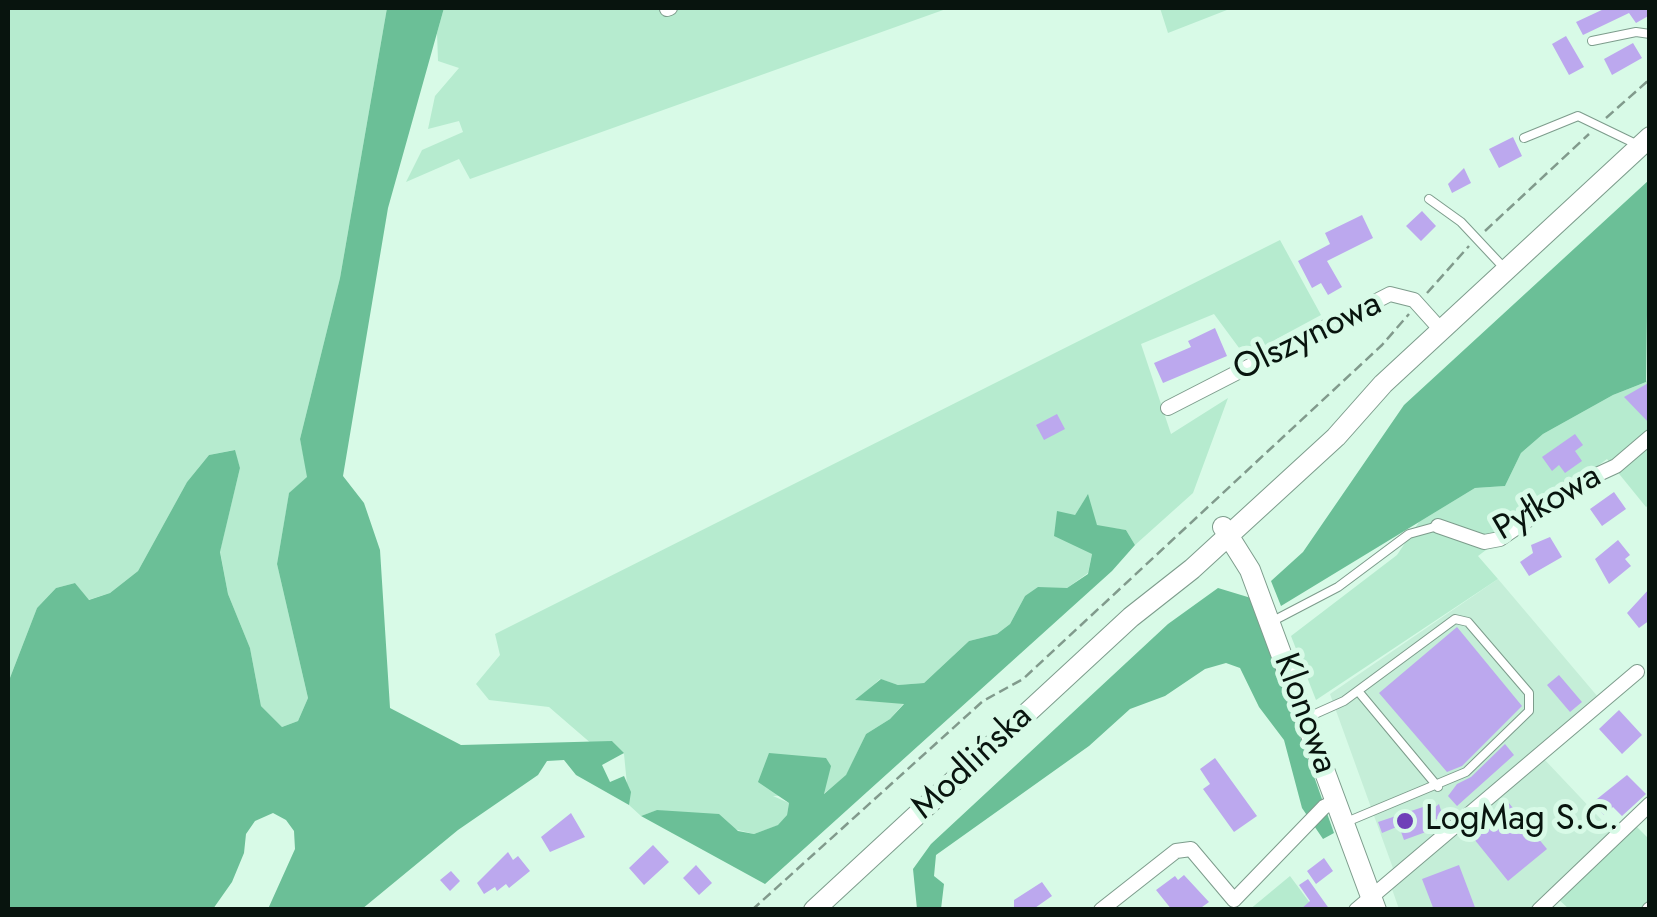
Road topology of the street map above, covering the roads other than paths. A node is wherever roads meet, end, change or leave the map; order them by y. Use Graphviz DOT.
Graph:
graph roads {
  1 [pos="1650,34"];
  2 [pos="1592,41"];
  3 [pos="1524,138"];
  4 [pos="1644,142"];
  5 [pos="1428,200"];
  6 [pos="1506,270"];
  7 [pos="1441,330"];
  8 [pos="1168,408"];
  9 [pos="1650,437"];
  10 [pos="1438,526"];
  11 [pos="1225,530"];
  12 [pos="1270,622"];
  13 [pos="1638,672"];
  14 [pos="1358,690"];
  15 [pos="1306,719"];
  16 [pos="1438,787"];
  17 [pos="1336,801"];
  18 [pos="1650,804"];
  19 [pos="1344,823"];
  20 [pos="1368,905"];
  21 [pos="814,910"];
  22 [pos="1101,910"];
  23 [pos="1538,910"];
  1 -- 2 [label="lane"];
  3 -- 4 [label="lane"];
  4 -- 6 [label="main road, Modlińska"];
  5 -- 6 [label="lane"];
  6 -- 7 [label="main road, Modlińska"];
  7 -- 8 [label="street, Olszynowa"];
  7 -- 11 [label="main road, Modlińska"];
  9 -- 10 [label="street, Pyłkowa"];
  10 -- 12 [label="lane"];
  11 -- 12 [label="main road, Klonowa"];
  11 -- 21 [label="main road, Modlińska"];
  12 -- 15 [label="main road, Klonowa"];
  13 -- 20 [label="street"];
  14 -- 15 [label="lane"];
  14 -- 16 [label="lane"];
  14 -- 16 [label="lane"];
  15 -- 17 [label="main road, Klonowa"];
  16 -- 19 [label="lane"];
  17 -- 19 [label="main road, Klonowa"];
  17 -- 22 [label="street"];
  18 -- 23 [label="street"];
  19 -- 20 [label="main road, Klonowa"];
}
